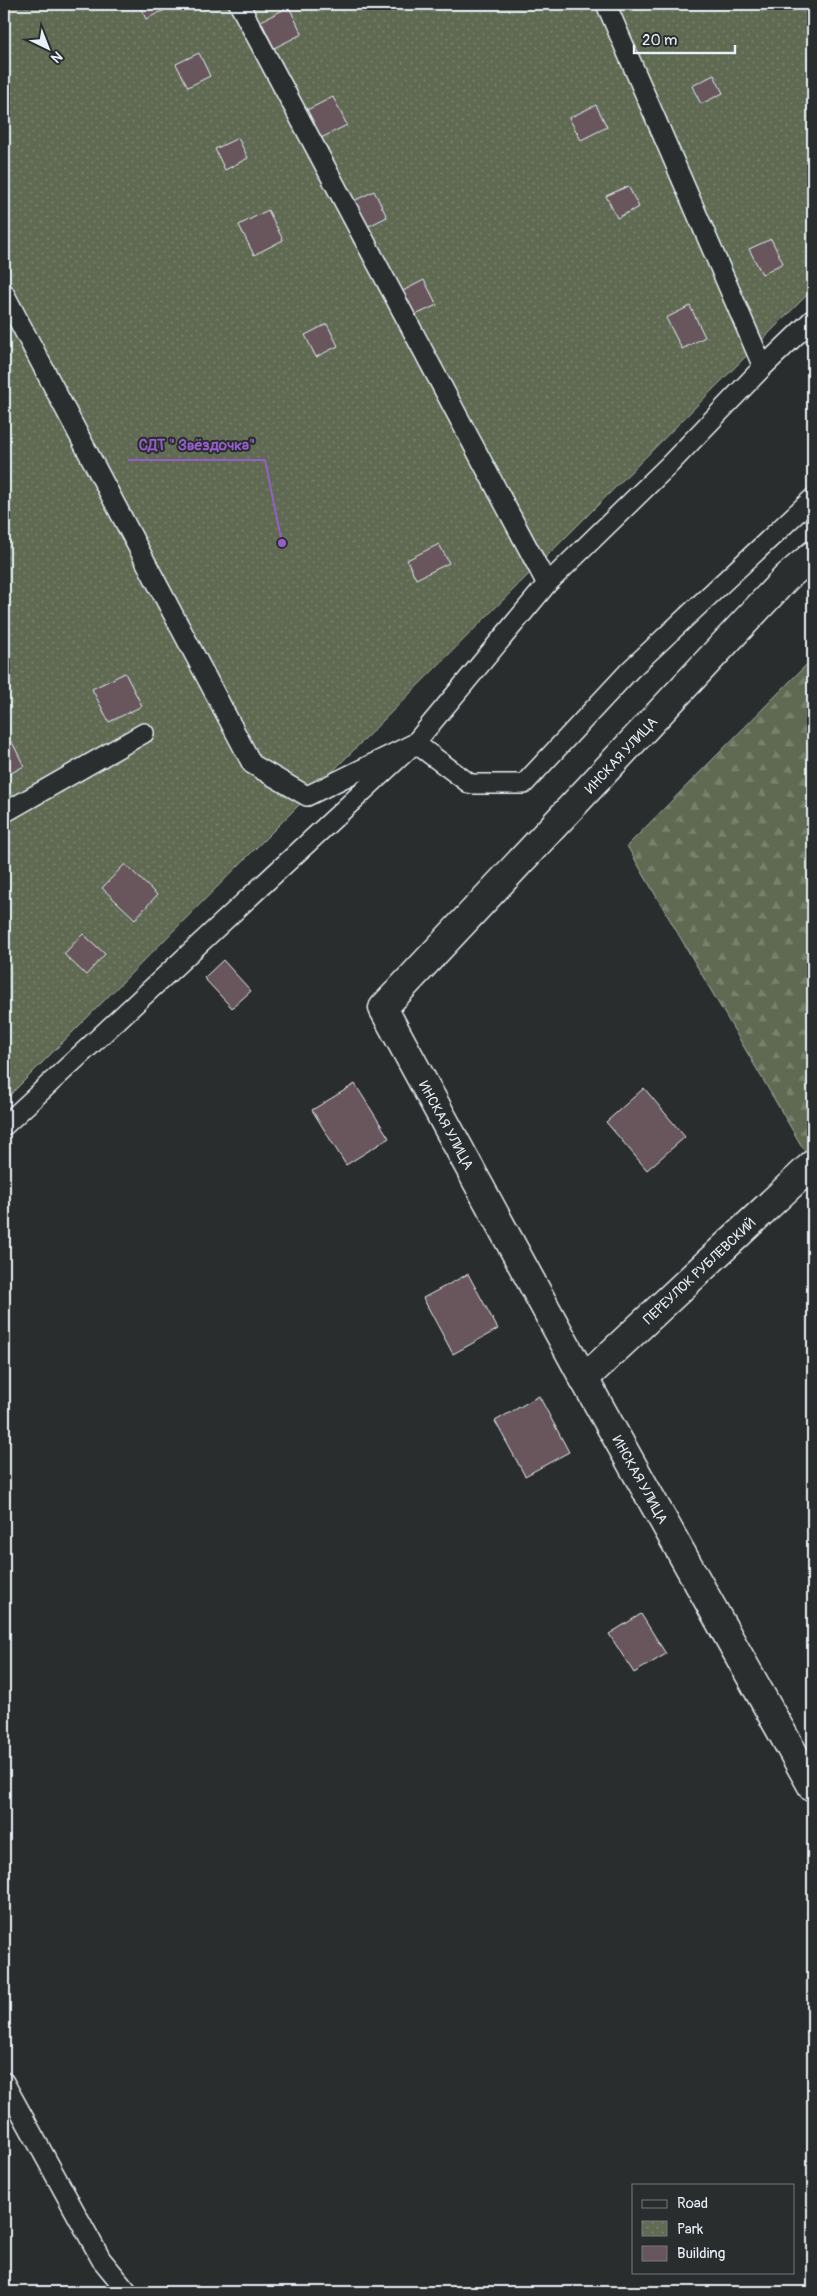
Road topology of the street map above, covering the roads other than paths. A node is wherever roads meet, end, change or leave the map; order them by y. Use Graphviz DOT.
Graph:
graph roads {
  1 [pos="239,4"];
  2 [pos="606,4"];
  3 [pos="4,293"];
  4 [pos="9,317"];
  5 [pos="813,319"];
  6 [pos="763,367"];
  7 [pos="813,498"];
  8 [pos="813,555"];
  9 [pos="547,584"];
  10 [pos="144,733"];
  11 [pos="416,744"];
  12 [pos="4,814"];
  13 [pos="4,1126"];
  14 [pos="813,1164"];
  15 [pos="584,1379"];
  16 [pos="813,1788"];
  17 [pos="4,2082"];
  18 [pos="128,2292"];
  1 -- 9 [label="lane"];
  2 -- 6 [label="lane"];
  3 -- 4 [label="lane"];
  4 -- 11 [label="lane"];
  5 -- 6 [label="lane"];
  6 -- 9 [label="lane"];
  7 -- 11 [label="lane"];
  8 -- 15 [label="street, ИНСКАЯ УЛИЦА"];
  9 -- 11 [label="lane"];
  10 -- 12 [label="lane"];
  11 -- 13 [label="lane"];
  14 -- 15 [label="street, ПЕРЕУЛОК РУБЛЕВСКИЙ"];
  15 -- 16 [label="street, ИНСКАЯ УЛИЦА"];
  17 -- 18 [label="lane"];
}
